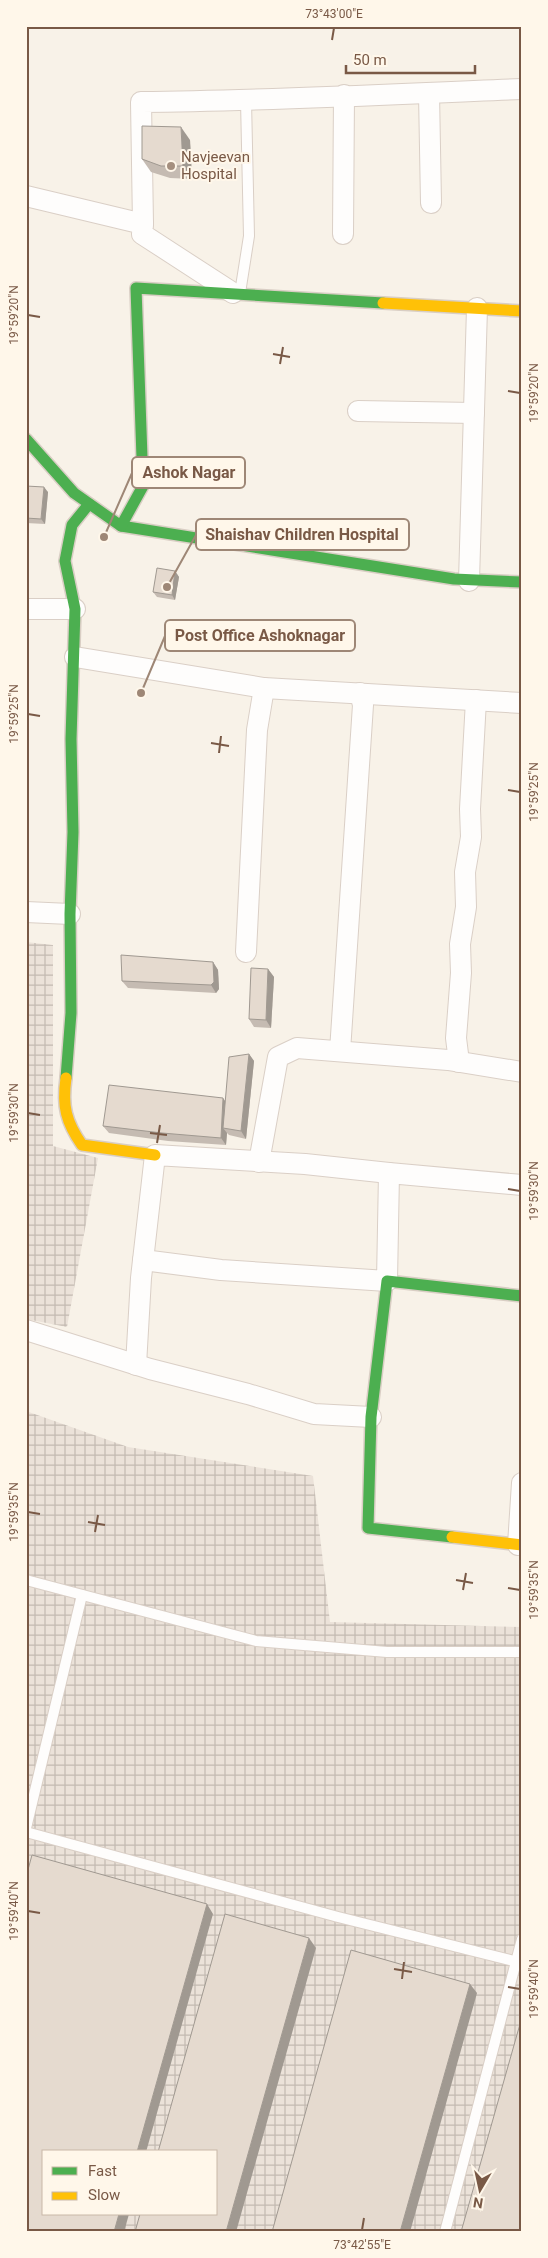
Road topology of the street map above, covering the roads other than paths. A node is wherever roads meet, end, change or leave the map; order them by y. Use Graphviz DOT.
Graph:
graph roads {
  1 [pos="522,89"];
  2 [pos="429,93"];
  3 [pos="344,96"];
  4 [pos="246,102"];
  5 [pos="26,196"];
  6 [pos="430,203"];
  7 [pos="143,224"];
  8 [pos="343,234"];
  9 [pos="237,294"];
  10 [pos="477,308"];
  11 [pos="522,311"];
  12 [pos="358,411"];
  13 [pos="474,413"];
  14 [pos="26,439"];
  15 [pos="89,504"];
  16 [pos="121,526"];
  17 [pos="469,581"];
  18 [pos="522,582"];
  19 [pos="26,609"];
  20 [pos="75,609"];
  21 [pos="75,657"];
  22 [pos="264,688"];
  23 [pos="360,693"];
  24 [pos="476,700"];
  25 [pos="522,703"];
  26 [pos="26,912"];
  27 [pos="70,914"];
  28 [pos="246,952"];
  29 [pos="340,1050"];
  30 [pos="459,1062"];
  31 [pos="522,1072"];
  32 [pos="155,1155"];
  33 [pos="259,1162"];
  34 [pos="389,1173"];
  35 [pos="522,1185"];
  36 [pos="143,1260"];
  37 [pos="387,1281"];
  38 [pos="522,1296"];
  39 [pos="26,1330"];
  40 [pos="136,1365"];
  41 [pos="371,1416"];
  42 [pos="522,1483"];
  43 [pos="520,1545"];
  44 [pos="26,1580"];
  45 [pos="82,1595"];
  46 [pos="522,1652"];
  47 [pos="26,1830"];
  48 [pos="522,1939"];
  49 [pos="519,1962"];
  50 [pos="445,2232"];
  1 -- 2 [label="street"];
  2 -- 3 [label="street"];
  2 -- 6 [label="street"];
  3 -- 4 [label="street"];
  3 -- 8 [label="street"];
  4 -- 7 [label="street"];
  4 -- 9 [label="lane"];
  5 -- 7 [label="street"];
  7 -- 9 [label="street"];
  9 -- 10 [label="street"];
  9 -- 16 [label="street"];
  10 -- 11 [label="street"];
  10 -- 13 [label="street"];
  12 -- 13 [label="street"];
  13 -- 17 [label="street"];
  14 -- 15 [label="street"];
  15 -- 16 [label="street"];
  15 -- 20 [label="street"];
  16 -- 17 [label="street"];
  17 -- 18 [label="street"];
  19 -- 20 [label="street"];
  20 -- 21 [label="street"];
  21 -- 22 [label="street"];
  21 -- 27 [label="street"];
  22 -- 23 [label="street"];
  22 -- 28 [label="street"];
  23 -- 24 [label="street"];
  23 -- 29 [label="street"];
  24 -- 25 [label="street"];
  24 -- 30 [label="street"];
  26 -- 27 [label="street"];
  27 -- 32 [label="street"];
  29 -- 30 [label="street"];
  29 -- 33 [label="street"];
  30 -- 31 [label="street"];
  32 -- 33 [label="street"];
  32 -- 36 [label="street"];
  33 -- 34 [label="street"];
  34 -- 35 [label="street"];
  34 -- 37 [label="street"];
  36 -- 37 [label="street"];
  36 -- 40 [label="street"];
  37 -- 38 [label="street"];
  37 -- 41 [label="street"];
  39 -- 40 [label="street"];
  40 -- 41 [label="street"];
  41 -- 43 [label="street"];
  42 -- 43 [label="street"];
  44 -- 45 [label="lane"];
  45 -- 46 [label="lane"];
  45 -- 47 [label="lane"];
  47 -- 49 [label="lane"];
  48 -- 49 [label="lane"];
  49 -- 50 [label="lane"];
}
